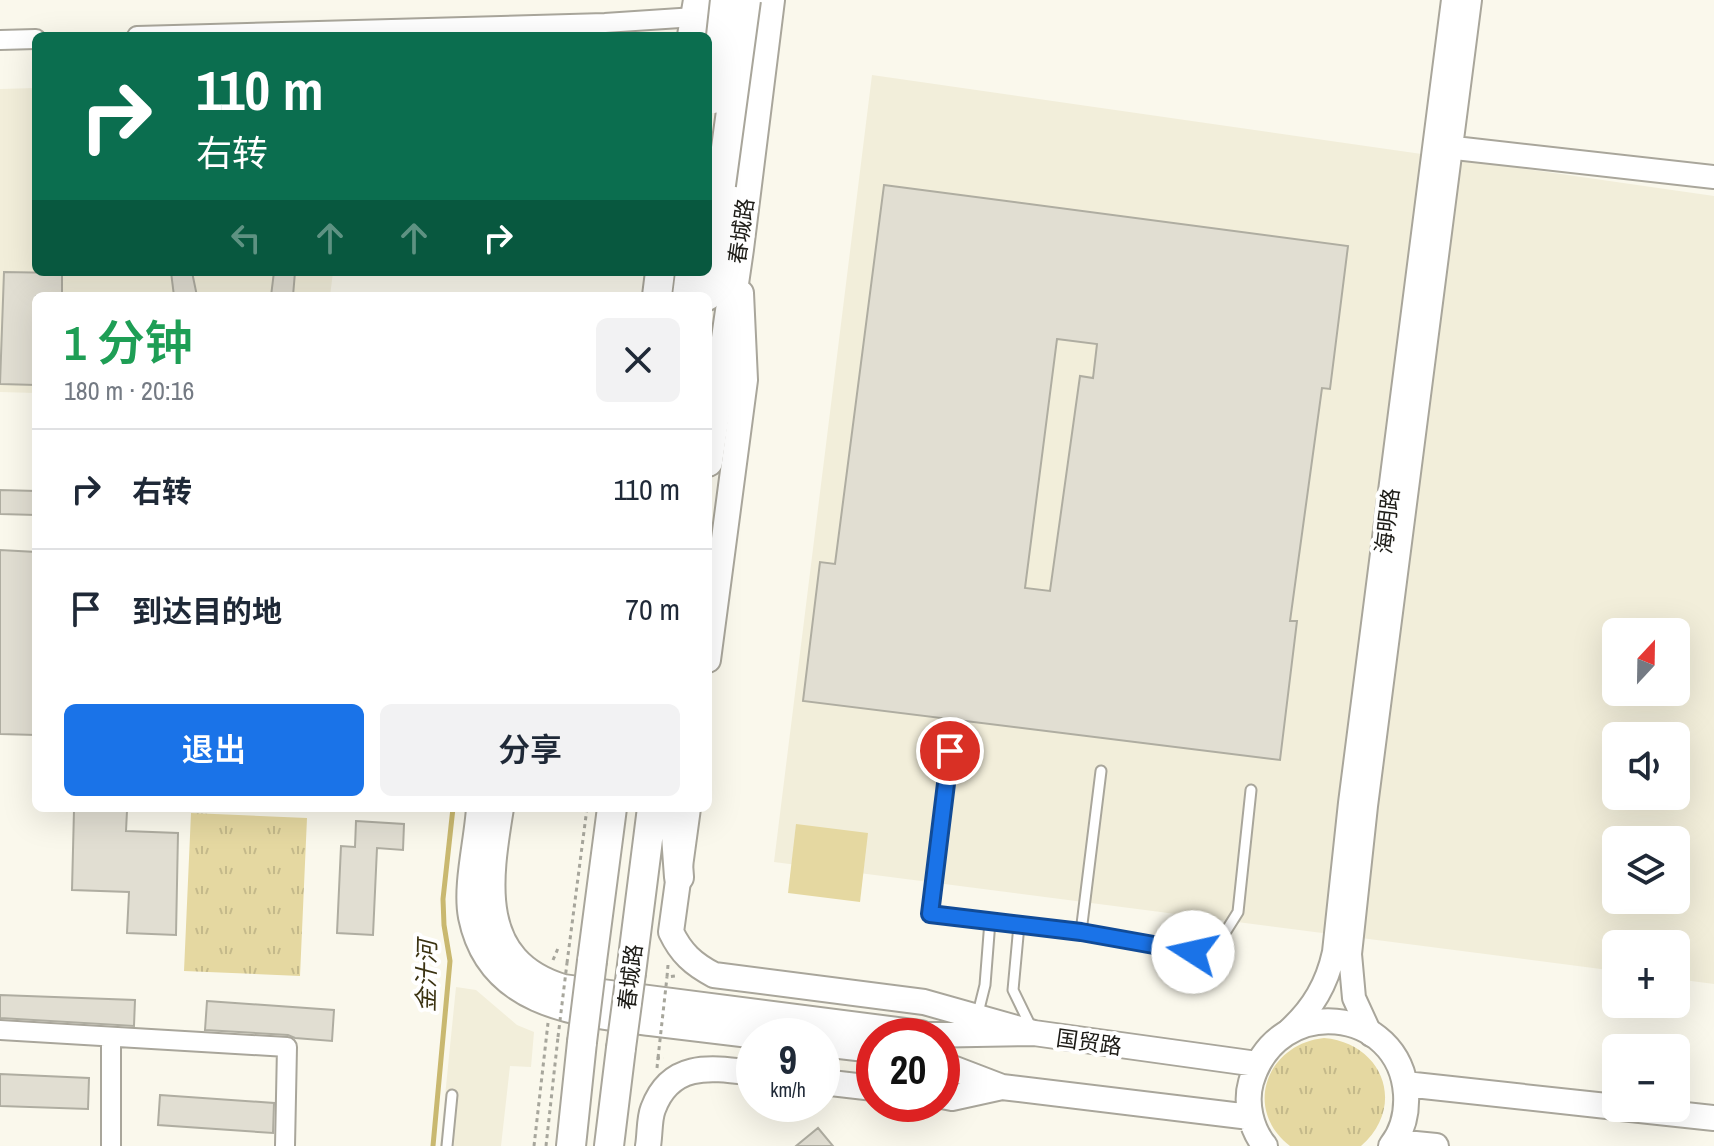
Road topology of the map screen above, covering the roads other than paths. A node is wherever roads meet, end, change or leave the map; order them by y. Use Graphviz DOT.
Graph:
graph roads {
  1 [pos="725,0"];
  2 [pos="746,0"];
  3 [pos="1453,0"];
  4 [pos="1470,0"];
  5 [pos="770,8"];
  6 [pos="695,13"];
  7 [pos="281,32"];
  8 [pos="32,39"];
  9 [pos="0,40"];
  10 [pos="712,109"];
  11 [pos="1444,146"];
  12 [pos="1714,177"];
  13 [pos="739,249"];
  14 [pos="712,256"];
  15 [pos="712,435"];
  16 [pos="712,630"];
  17 [pos="950,751"];
  18 [pos="1101,771"];
  19 [pos="1251,790"];
  20 [pos="479,812"];
  21 [pos="498,812"];
  22 [pos="611,812"];
  23 [pos="651,812"];
  24 [pos="674,812"];
  25 [pos="687,812"];
  26 [pos="679,877"];
  27 [pos="990,921"];
  28 [pos="1019,925"];
  29 [pos="1081,932"];
  30 [pos="977,1017"];
  31 [pos="856,1027"];
  32 [pos="0,1030"];
  33 [pos="1289,1030"];
  34 [pos="736,1033"];
  35 [pos="1034,1033"];
  36 [pos="960,1034"];
  37 [pos="1371,1035"];
  38 [pos="111,1037"];
  39 [pos="1257,1064"];
  40 [pos="736,1071"];
  41 [pos="960,1071"];
  42 [pos="1405,1084"];
  43 [pos="1002,1087"];
  44 [pos="452,1095"];
  45 [pos="960,1096"];
  46 [pos="1602,1106"];
  47 [pos="1690,1116"];
  48 [pos="1250,1117"];
  49 [pos="1714,1118"];
  50 [pos="612,1141"];
  51 [pos="1393,1144"];
  52 [pos="111,1146"];
  53 [pos="285,1146"];
  54 [pos="447,1146"];
  55 [pos="571,1146"];
  56 [pos="648,1146"];
  57 [pos="1265,1146"];
  58 [pos="1436,1146"];
  1 -- 10 [label="main road, bridge"];
  2 -- 14 [label="main road, bridge"];
  3 -- 11 [label="street, 海明路"];
  4 -- 11 [label="street, 海明路"];
  5 -- 13 [label="main road, 春城路"];
  6 -- 7 [label="street"];
  8 -- 9 [label="street"];
  11 -- 12 [label="street"];
  11 -- 33 [label="street, 海明路"];
  11 -- 37 [label="street, 海明路"];
  13 -- 15 [label="main road, 春城路"];
  13 -- 16 [label="main road"];
  17 -- 27 [label="lane"];
  18 -- 29 [label="lane"];
  19 -- 29 [label="lane"];
  20 -- 34 [label="main road"];
  21 -- 31 [label="main road"];
  22 -- 55 [label="main road, 春城路, bridge"];
  23 -- 50 [label="main road, 春城路, bridge"];
  24 -- 26 [label="main road"];
  25 -- 26 [label="main road"];
  26 -- 30 [label="main road"];
  27 -- 28 [label="lane"];
  27 -- 30 [label="lane"];
  28 -- 29 [label="lane"];
  28 -- 35 [label="lane"];
  30 -- 35 [label="main road"];
  32 -- 38 [label="street"];
  33 -- 37 [label="main road"];
  33 -- 39 [label="main road"];
  35 -- 36 [label="main road, 国贸路"];
  35 -- 39 [label="main road, 国贸路"];
  37 -- 42 [label="main road"];
  38 -- 52 [label="street"];
  38 -- 53 [label="street"];
  39 -- 48 [label="main road"];
  40 -- 56 [label="main road"];
  41 -- 43 [label="main road"];
  42 -- 46 [label="main road"];
  42 -- 51 [label="main road"];
  43 -- 45 [label="main road"];
  43 -- 48 [label="main road"];
  44 -- 54 [label="lane"];
  47 -- 49 [label="main road"];
  48 -- 57 [label="main road"];
  51 -- 58 [label="main road"];
}
